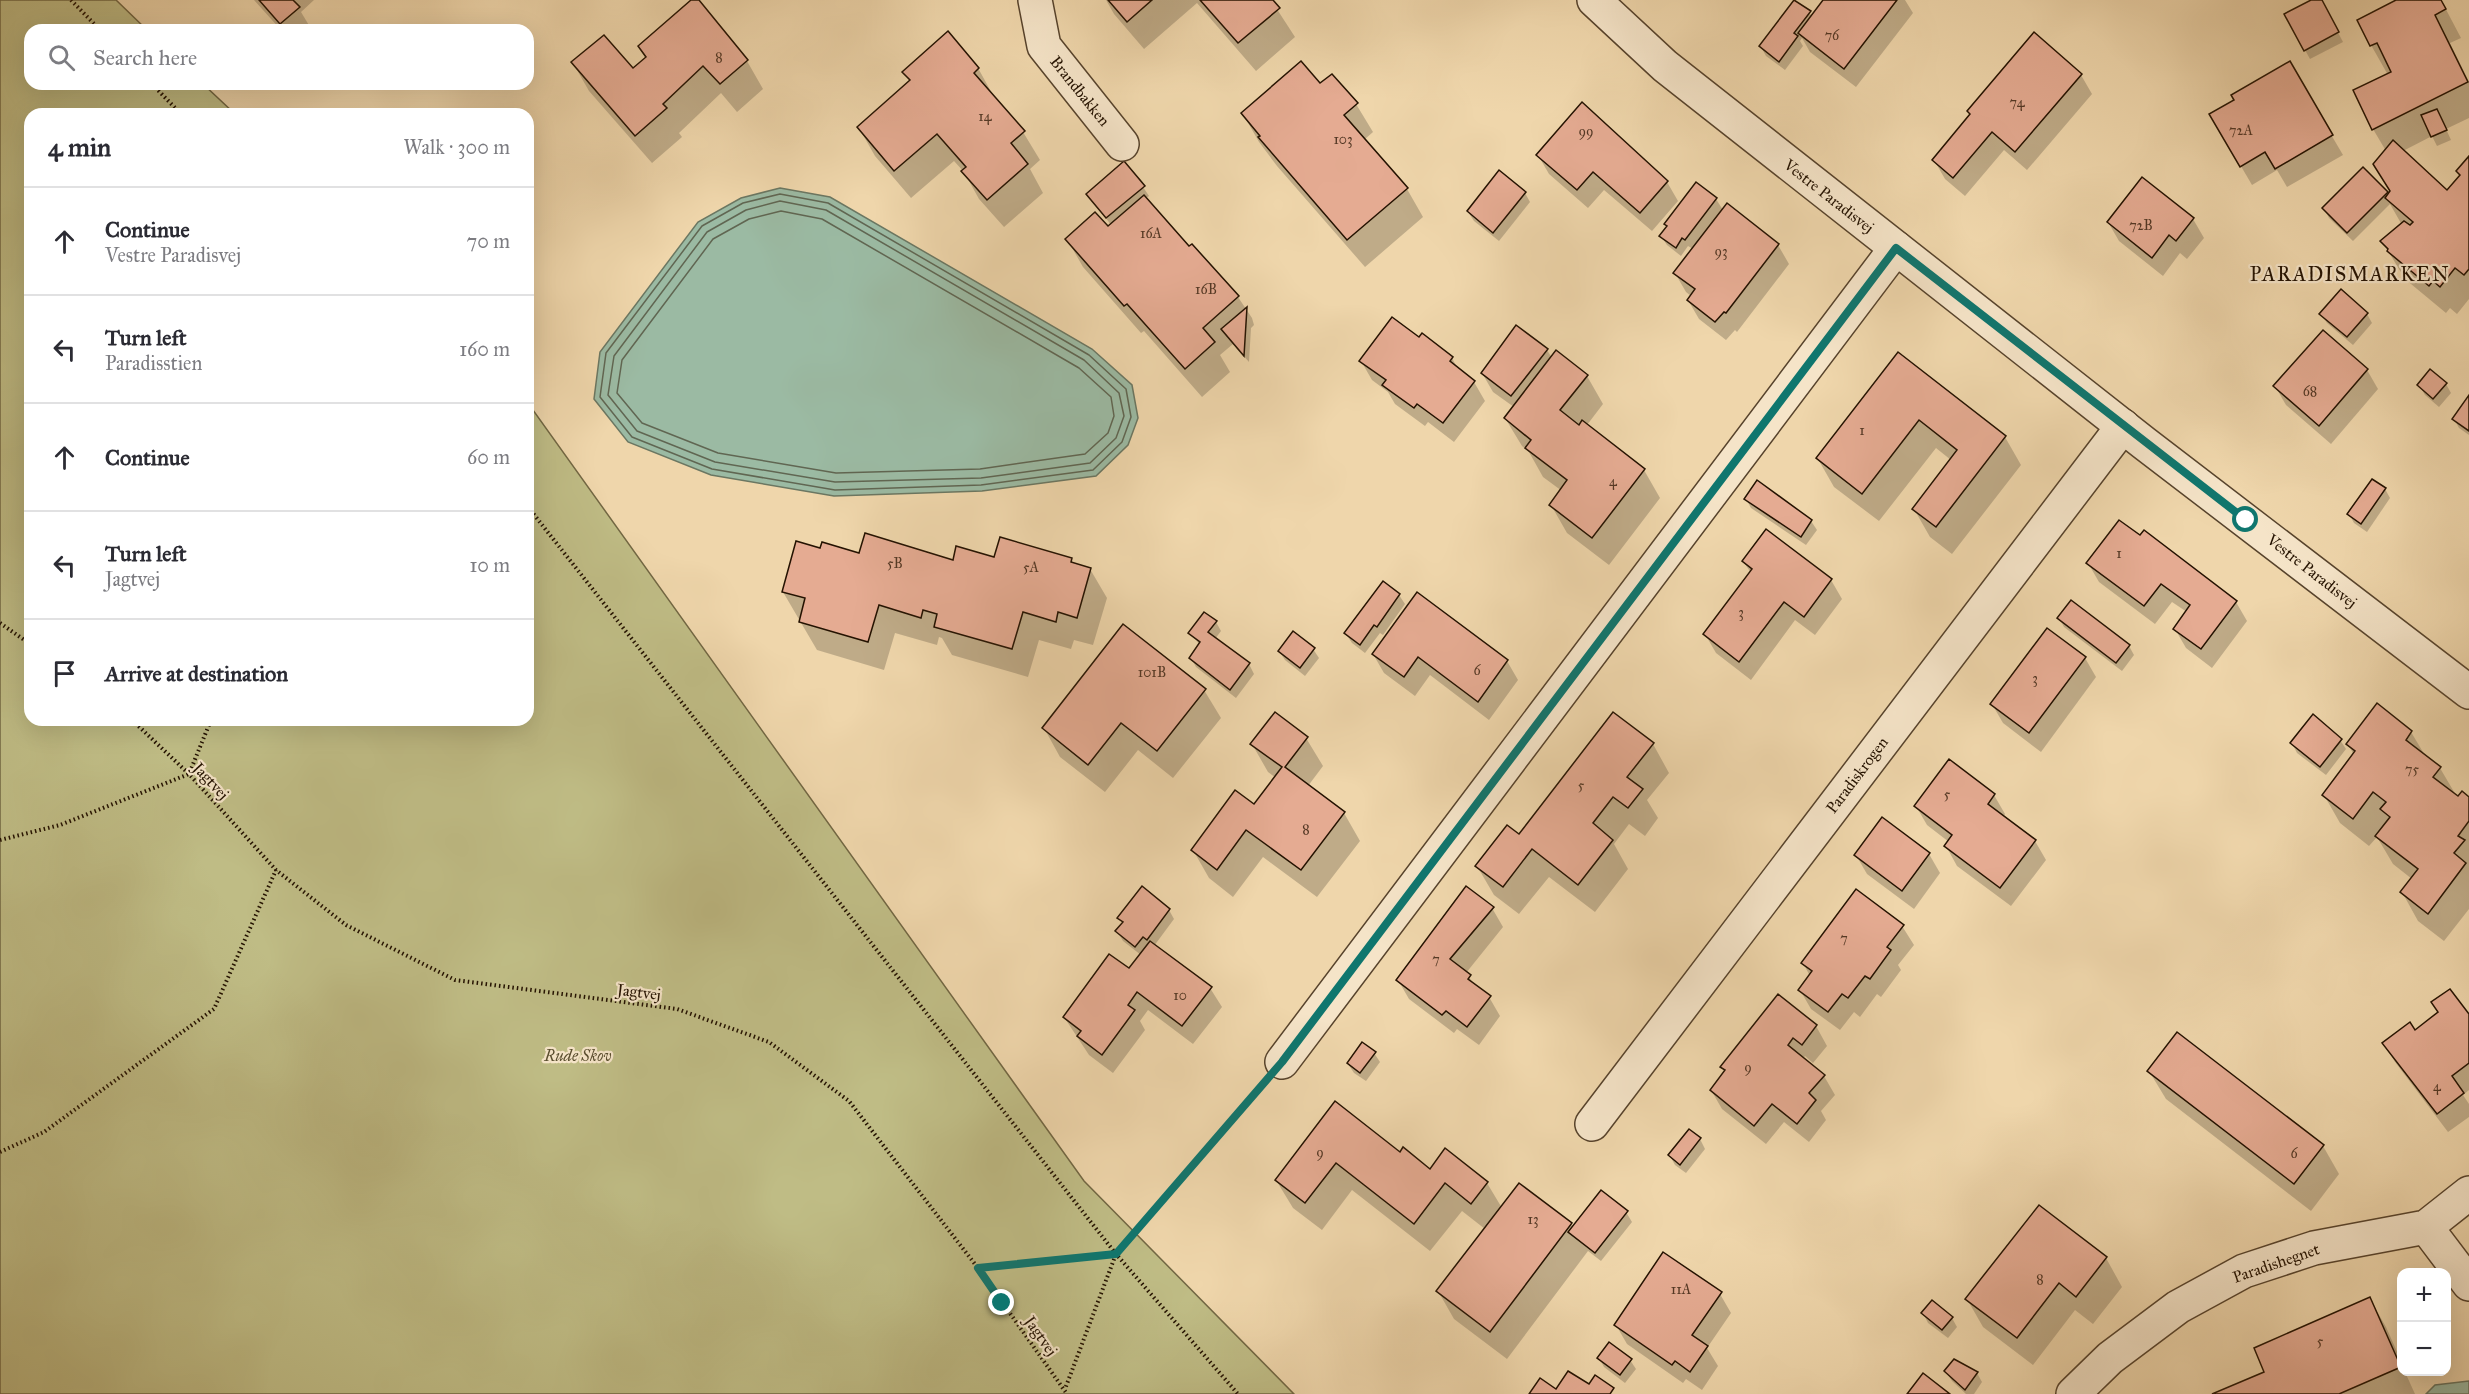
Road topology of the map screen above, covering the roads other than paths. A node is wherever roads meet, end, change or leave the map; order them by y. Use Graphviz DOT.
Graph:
graph roads {
  1 [pos="1035,0"];
  2 [pos="1594,0"];
  3 [pos="1122,144"];
  4 [pos="1896,248"];
  5 [pos="2123,426"];
  6 [pos="2469,692"];
  7 [pos="1282,1062"];
  8 [pos="1592,1124"];
  9 [pos="2469,1193"];
  10 [pos="2426,1227"];
  11 [pos="2469,1284"];
  12 [pos="2073,1394"];
  1 -- 3 [label="street, Brandbakken"];
  2 -- 4 [label="street, Vestre Paradisvej"];
  4 -- 5 [label="street, Vestre Paradisvej"];
  4 -- 7 [label="street"];
  5 -- 6 [label="street, Vestre Paradisvej"];
  5 -- 8 [label="street, Paradiskrogen"];
  9 -- 10 [label="street, Paradishegnet"];
  10 -- 11 [label="street"];
  10 -- 12 [label="street, Paradishegnet"];
}
